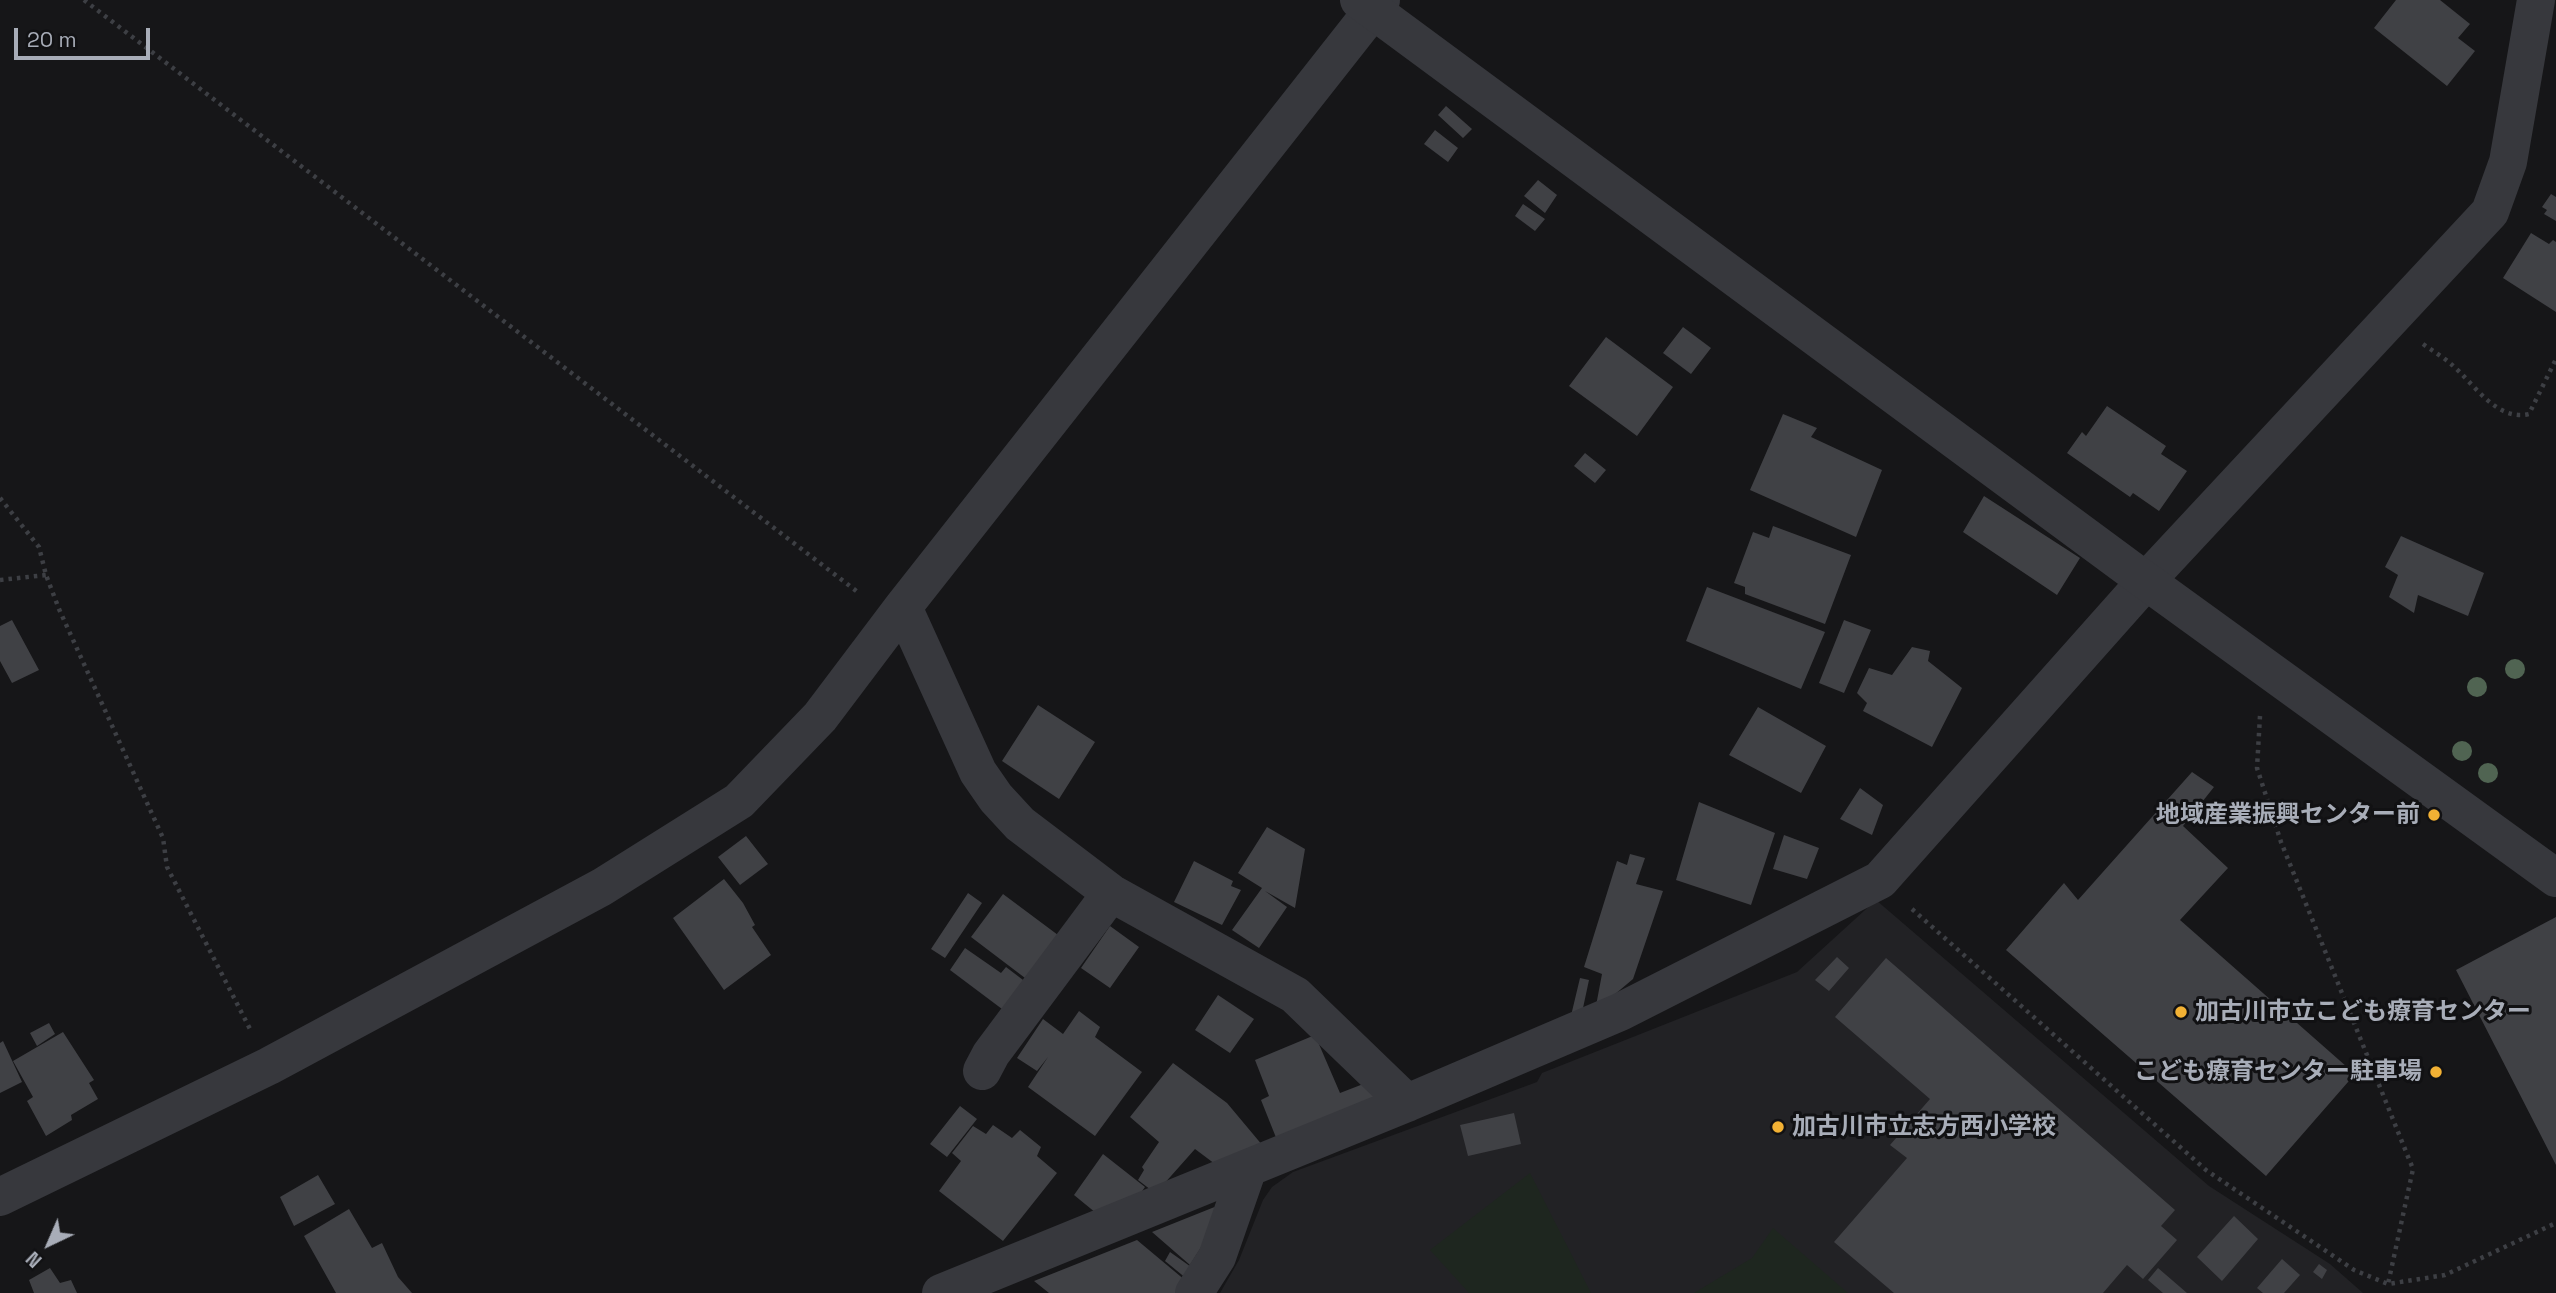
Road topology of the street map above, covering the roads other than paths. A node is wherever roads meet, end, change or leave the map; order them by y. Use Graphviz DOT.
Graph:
graph roads {
  1 [pos="2536,0"];
  2 [pos="1371,4"];
  3 [pos="2146,581"];
  4 [pos="898,614"];
  5 [pos="2556,878"];
  6 [pos="1111,893"];
  7 [pos="982,1071"];
  8 [pos="1407,1103"];
  9 [pos="1248,1168"];
  10 [pos="0,1197"];
  11 [pos="941,1293"];
  12 [pos="1194,1293"];
  1 -- 3 [label="street"];
  2 -- 3 [label="street"];
  2 -- 4 [label="street"];
  3 -- 5 [label="street"];
  3 -- 8 [label="street"];
  4 -- 6 [label="street"];
  4 -- 10 [label="street"];
  6 -- 7 [label="street"];
  6 -- 8 [label="street"];
  8 -- 9 [label="street"];
  9 -- 11 [label="street"];
  9 -- 12 [label="street"];
}
